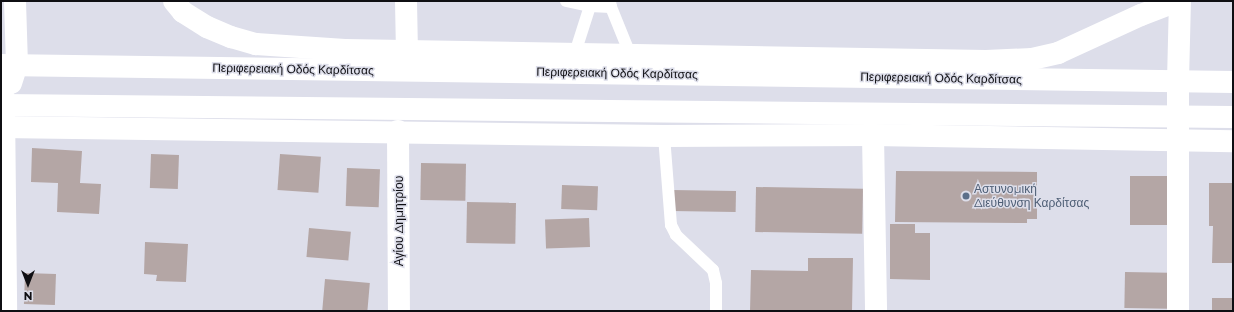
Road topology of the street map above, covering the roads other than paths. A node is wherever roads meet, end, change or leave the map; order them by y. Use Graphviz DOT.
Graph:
graph roads {
  1 [pos="15,1"];
  2 [pos="174,1"];
  3 [pos="406,1"];
  4 [pos="566,1"];
  5 [pos="1179,1"];
  6 [pos="610,4"];
  7 [pos="590,6"];
  8 [pos="407,51"];
  9 [pos="575,53"];
  10 [pos="630,54"];
  11 [pos="9,64"];
  12 [pos="1,80"];
  13 [pos="1178,81"];
  14 [pos="1233,82"];
  15 [pos="3,105"];
  16 [pos="1178,116"];
  17 [pos="1233,117"];
  18 [pos="3,127"];
  19 [pos="398,131"];
  20 [pos="873,135"];
  21 [pos="664,136"];
  22 [pos="1178,141"];
  23 [pos="1233,141"];
  24 [pos="6,311"];
  25 [pos="399,311"];
  26 [pos="716,311"];
  27 [pos="876,311"];
  28 [pos="1178,311"];
  1 -- 11 [label="street"];
  2 -- 8 [label="street"];
  3 -- 8 [label="street"];
  4 -- 7 [label="lane"];
  5 -- 10 [label="street"];
  5 -- 13 [label="street"];
  6 -- 7 [label="lane"];
  6 -- 10 [label="lane"];
  7 -- 9 [label="lane"];
  8 -- 9 [label="street"];
  9 -- 10 [label="street"];
  11 -- 13 [label="street, Περιφερειακή Οδός Καρδίτσας"];
  11 -- 15 [label="street"];
  12 -- 15 [label="street"];
  13 -- 14 [label="street, Περιφερειακή Οδός Καρδίτσας"];
  13 -- 16 [label="street"];
  15 -- 16 [label="street"];
  15 -- 18 [label="street"];
  16 -- 17 [label="street"];
  16 -- 22 [label="street"];
  18 -- 19 [label="street"];
  18 -- 24 [label="street"];
  19 -- 21 [label="street"];
  19 -- 25 [label="street, Αγίου Δημητρίου"];
  20 -- 21 [label="street"];
  20 -- 22 [label="street"];
  20 -- 27 [label="street"];
  21 -- 26 [label="lane"];
  22 -- 23 [label="street"];
  22 -- 28 [label="street"];
}
